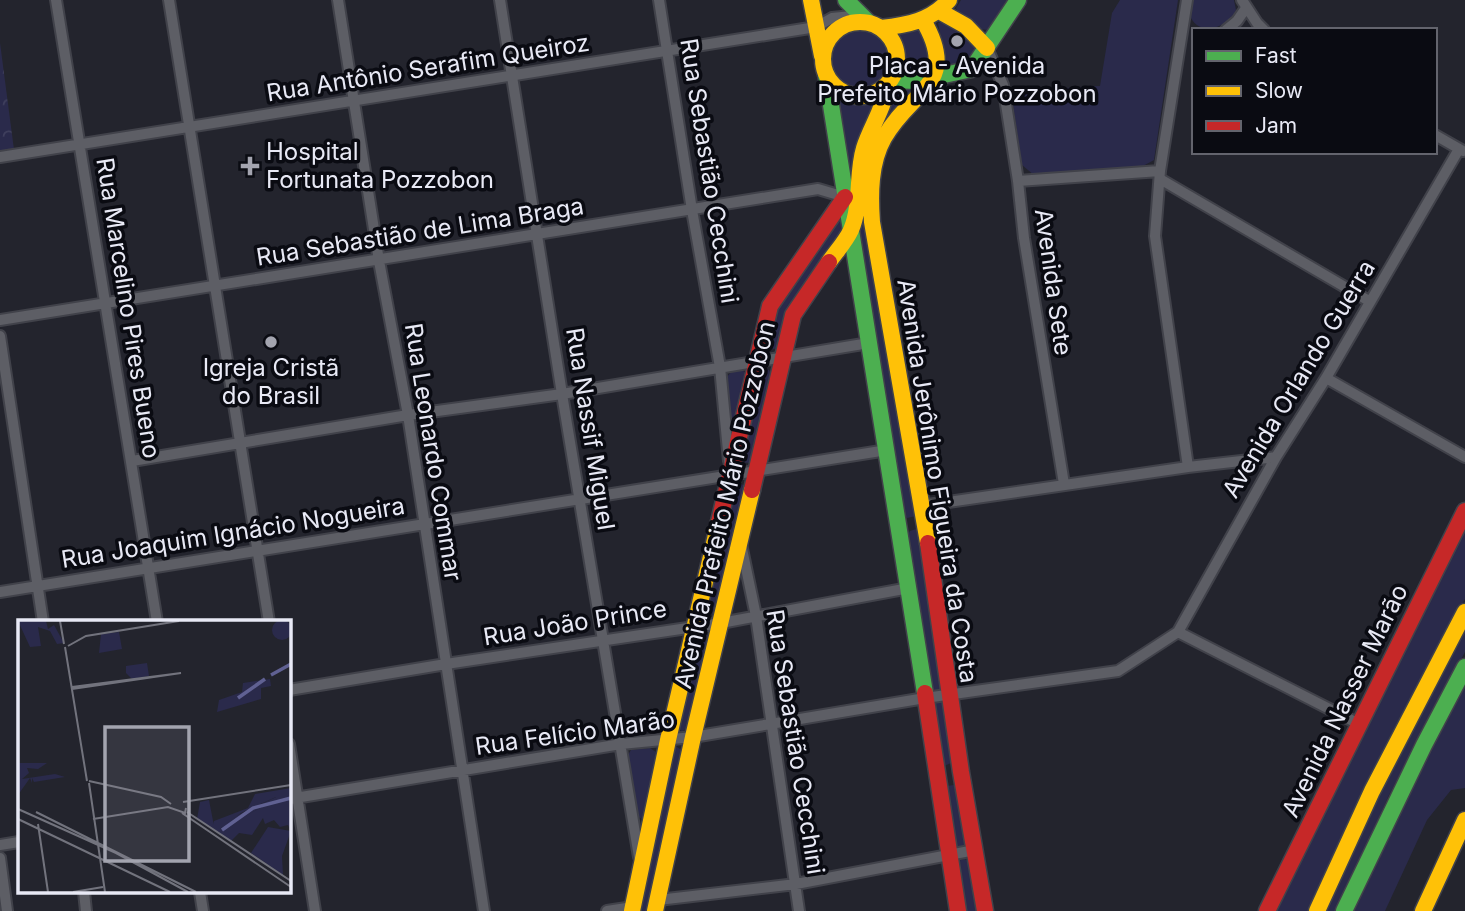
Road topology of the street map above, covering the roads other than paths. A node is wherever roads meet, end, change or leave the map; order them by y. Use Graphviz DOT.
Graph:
graph roads {
  1 [pos="56,0"];
  2 [pos="169,0"];
  3 [pos="338,0"];
  4 [pos="500,0"];
  5 [pos="659,0"];
  6 [pos="811,0"];
  7 [pos="846,0"];
  8 [pos="1018,0"];
  9 [pos="1187,0"];
  10 [pos="1244,4"];
  11 [pos="945,6"];
  12 [pos="923,20"];
  13 [pos="869,24"];
  14 [pos="816,27"];
  15 [pos="1228,28"];
  16 [pos="1262,28"];
  17 [pos="1188,36"];
  18 [pos="987,48"];
  19 [pos="668,50"];
  20 [pos="825,67"];
  21 [pos="972,69"];
  22 [pos="512,75"];
  23 [pos="934,77"];
  24 [pos="889,83"];
  25 [pos="1003,85"];
  26 [pos="354,101"];
  27 [pos="189,128"];
  28 [pos="1437,136"];
  29 [pos="80,145"];
  30 [pos="1462,151"];
  31 [pos="0,157"];
  32 [pos="1160,175"];
  33 [pos="1018,180"];
  34 [pos="845,197"];
  35 [pos="692,210"];
  36 [pos="851,230"];
  37 [pos="538,233"];
  38 [pos="379,261"];
  39 [pos="215,286"];
  40 [pos="1370,301"];
  41 [pos="104,302"];
  42 [pos="0,320"];
  43 [pos="0,336"];
  44 [pos="869,343"];
  45 [pos="782,357"];
  46 [pos="757,361"];
  47 [pos="720,367"];
  48 [pos="1326,379"];
  49 [pos="562,394"];
  50 [pos="408,415"];
  51 [pos="241,444"];
  52 [pos="887,450"];
  53 [pos="1276,457"];
  54 [pos="1465,457"];
  55 [pos="132,461"];
  56 [pos="1188,467"];
  57 [pos="757,469"];
  58 [pos="730,474"];
  59 [pos="1064,484"];
  60 [pos="580,498"];
  61 [pos="1465,511"];
  62 [pos="923,513"];
  63 [pos="424,523"];
  64 [pos="900,525"];
  65 [pos="740,538"];
  66 [pos="258,549"];
  67 [pos="149,567"];
  68 [pos="38,586"];
  69 [pos="909,588"];
  70 [pos="0,592"];
  71 [pos="1465,612"];
  72 [pos="756,616"];
  73 [pos="43,620"];
  74 [pos="157,620"];
  75 [pos="269,620"];
  76 [pos="721,622"];
  77 [pos="695,626"];
  78 [pos="1178,632"];
  79 [pos="604,640"];
  80 [pos="446,664"];
  81 [pos="1465,667"];
  82 [pos="290,691"];
  83 [pos="949,695"];
  84 [pos="925,698"];
  85 [pos="772,723"];
  86 [pos="1359,724"];
  87 [pos="693,737"];
  88 [pos="667,740"];
  89 [pos="621,744"];
  90 [pos="290,758"];
  91 [pos="462,771"];
  92 [pos="293,799"];
  93 [pos="1465,820"];
  94 [pos="18,842"];
  95 [pos="0,845"];
  96 [pos="975,850"];
  97 [pos="950,854"];
  98 [pos="0,858"];
  99 [pos="640,864"];
  100 [pos="796,884"];
  101 [pos="657,905"];
  102 [pos="632,909"];
  103 [pos="8,911"];
  104 [pos="315,911"];
  105 [pos="484,911"];
  106 [pos="607,911"];
  107 [pos="799,911"];
  108 [pos="958,911"];
  109 [pos="985,911"];
  110 [pos="1267,911"];
  111 [pos="1317,911"];
  112 [pos="1344,911"];
  113 [pos="1423,911"];
  1 -- 29 [label="street, Rua Marcelino Pires Bueno"];
  2 -- 27 [label="street"];
  3 -- 26 [label="street, Rua Leonardo Commar"];
  4 -- 22 [label="street, Rua Nassif Miguel"];
  5 -- 19 [label="street, Rua Sebastião Cecchini"];
  6 -- 14 [label="main road, Avenida Jerônimo Figueira da Costa"];
  7 -- 13 [label="main road"];
  8 -- 18 [label="main road"];
  9 -- 17 [label="street"];
  10 -- 15 [label="street"];
  10 -- 16 [label="street"];
  11 -- 12 [label="main road"];
  11 -- 18 [label="main road"];
  12 -- 13 [label="main road"];
  12 -- 23 [label="main road"];
  13 -- 14 [label="street, Rua Antônio Serafim Queiroz"];
  13 -- 20 [label="main road"];
  13 -- 24 [label="main road"];
  14 -- 19 [label="street, Rua Antônio Serafim Queiroz"];
  14 -- 20 [label="main road, Avenida Jerônimo Figueira da Costa"];
  17 -- 32 [label="street"];
  18 -- 21 [label="main road"];
  18 -- 25 [label="street, Avenida Sete"];
  19 -- 22 [label="street, Rua Antônio Serafim Queiroz"];
  19 -- 35 [label="street, Rua Sebastião Cecchini"];
  20 -- 24 [label="main road"];
  20 -- 34 [label="main road, Avenida Jerônimo Figueira da Costa"];
  21 -- 23 [label="main road"];
  21 -- 25 [label="street"];
  22 -- 26 [label="street, Rua Antônio Serafim Queiroz"];
  22 -- 37 [label="street, Rua Nassif Miguel"];
  23 -- 24 [label="main road"];
  23 -- 62 [label="main road, Avenida Jerônimo Figueira da Costa"];
  24 -- 36 [label="main road, Avenida Prefeito Mário Pozzobon"];
  25 -- 33 [label="street, Avenida Sete"];
  26 -- 27 [label="street, Rua Antônio Serafim Queiroz"];
  26 -- 38 [label="street, Rua Leonardo Commar"];
  27 -- 29 [label="street, Rua Antônio Serafim Queiroz"];
  27 -- 39 [label="street"];
  28 -- 30 [label="street"];
  29 -- 31 [label="street, Rua Antônio Serafim Queiroz"];
  29 -- 41 [label="street, Rua Marcelino Pires Bueno"];
  30 -- 40 [label="street, Avenida Orlando Guerra"];
  32 -- 33 [label="street"];
  32 -- 40 [label="street"];
  32 -- 56 [label="street"];
  33 -- 59 [label="street, Avenida Sete"];
  34 -- 35 [label="street, Rua Sebastião de Lima Braga"];
  34 -- 36 [label="main road, Avenida Jerônimo Figueira da Costa"];
  34 -- 46 [label="main road, Avenida Prefeito Mário Pozzobon"];
  35 -- 37 [label="street, Rua Sebastião de Lima Braga"];
  35 -- 47 [label="street, Rua Sebastião Cecchini"];
  36 -- 44 [label="main road, Avenida Jerônimo Figueira da Costa"];
  36 -- 45 [label="main road, Avenida Prefeito Mário Pozzobon"];
  37 -- 38 [label="street, Rua Sebastião de Lima Braga"];
  37 -- 49 [label="street, Rua Nassif Miguel"];
  38 -- 39 [label="street, Rua Sebastião de Lima Braga"];
  38 -- 50 [label="street, Rua Leonardo Commar"];
  39 -- 41 [label="street, Rua Sebastião de Lima Braga"];
  39 -- 51 [label="street"];
  40 -- 48 [label="street, Avenida Orlando Guerra"];
  41 -- 42 [label="street, Rua Sebastião de Lima Braga"];
  41 -- 55 [label="street, Rua Marcelino Pires Bueno"];
  43 -- 68 [label="street"];
  44 -- 45 [label="street"];
  44 -- 52 [label="main road, Avenida Jerônimo Figueira da Costa"];
  45 -- 46 [label="street"];
  45 -- 57 [label="main road, Avenida Prefeito Mário Pozzobon"];
  46 -- 47 [label="street"];
  46 -- 58 [label="main road, Avenida Prefeito Mário Pozzobon"];
  47 -- 49 [label="street"];
  47 -- 58 [label="street, Rua Sebastião Cecchini"];
  48 -- 53 [label="street, Avenida Orlando Guerra"];
  48 -- 54 [label="street"];
  49 -- 50 [label="street"];
  49 -- 60 [label="street, Rua Nassif Miguel"];
  50 -- 51 [label="street"];
  50 -- 63 [label="street, Rua Leonardo Commar"];
  51 -- 55 [label="street"];
  51 -- 66 [label="street"];
  52 -- 57 [label="street, Rua Joaquim Ignácio Nogueira"];
  52 -- 64 [label="main road, Avenida Jerônimo Figueira da Costa"];
  53 -- 56 [label="street"];
  53 -- 78 [label="street, Avenida Orlando Guerra"];
  55 -- 67 [label="street, Rua Marcelino Pires Bueno"];
  56 -- 59 [label="street"];
  57 -- 58 [label="street, Rua Joaquim Ignácio Nogueira"];
  57 -- 65 [label="main road, Avenida Prefeito Mário Pozzobon"];
  58 -- 60 [label="street, Rua Joaquim Ignácio Nogueira"];
  58 -- 77 [label="main road, Avenida Prefeito Mário Pozzobon"];
  59 -- 62 [label="street"];
  60 -- 63 [label="street, Rua Joaquim Ignácio Nogueira"];
  60 -- 79 [label="street, Rua Nassif Miguel"];
  61 -- 86 [label="main road, Avenida Nasser Marão"];
  62 -- 64 [label="main road"];
  62 -- 83 [label="main road, Avenida Jerônimo Figueira da Costa"];
  63 -- 66 [label="street, Rua Joaquim Ignácio Nogueira"];
  63 -- 80 [label="street, Rua Leonardo Commar"];
  64 -- 69 [label="main road, Avenida Jerônimo Figueira da Costa"];
  65 -- 72 [label="street, Rua Sebastião Cecchini"];
  65 -- 76 [label="main road, Avenida Prefeito Mário Pozzobon"];
  66 -- 67 [label="street, Rua Joaquim Ignácio Nogueira"];
  66 -- 75 [label="street"];
  67 -- 68 [label="street, Rua Joaquim Ignácio Nogueira"];
  67 -- 74 [label="street, Rua Marcelino Pires Bueno"];
  68 -- 70 [label="street, Rua Joaquim Ignácio Nogueira"];
  68 -- 73 [label="street"];
  69 -- 72 [label="street, Rua João Prince"];
  69 -- 84 [label="main road, Avenida Jerônimo Figueira da Costa"];
  71 -- 111 [label="main road"];
  72 -- 76 [label="street, Rua João Prince"];
  72 -- 85 [label="street, Rua Sebastião Cecchini"];
  76 -- 77 [label="street, Rua João Prince"];
  76 -- 87 [label="main road, Avenida Prefeito Mário Pozzobon"];
  77 -- 79 [label="street, Rua João Prince"];
  77 -- 88 [label="main road, Avenida Prefeito Mário Pozzobon"];
  78 -- 83 [label="street, Rua Felício Marão"];
  78 -- 86 [label="street"];
  79 -- 80 [label="street, Rua João Prince"];
  79 -- 89 [label="street, Rua Nassif Miguel"];
  80 -- 82 [label="street, Rua João Prince"];
  80 -- 91 [label="street, Rua Leonardo Commar"];
  81 -- 112 [label="main road"];
  83 -- 84 [label="street, Rua Felício Marão"];
  83 -- 96 [label="main road, Avenida Jerônimo Figueira da Costa"];
  84 -- 85 [label="street, Rua Felício Marão"];
  84 -- 97 [label="main road, Avenida Jerônimo Figueira da Costa"];
  85 -- 87 [label="street, Rua Felício Marão"];
  85 -- 100 [label="street, Rua Sebastião Cecchini"];
  86 -- 110 [label="main road, Avenida Nasser Marão"];
  87 -- 88 [label="street, Rua Felício Marão"];
  87 -- 101 [label="main road, Avenida Prefeito Mário Pozzobon"];
  88 -- 89 [label="street, Rua Felício Marão"];
  88 -- 99 [label="main road, Avenida Prefeito Mário Pozzobon"];
  89 -- 91 [label="street, Rua Felício Marão"];
  89 -- 99 [label="street, Rua Nassif Miguel"];
  90 -- 92 [label="street"];
  91 -- 92 [label="street, Rua Felício Marão"];
  91 -- 105 [label="street, Rua Leonardo Commar"];
  92 -- 104 [label="street"];
  93 -- 113 [label="main road"];
  94 -- 95 [label="street"];
  96 -- 97 [label="street"];
  96 -- 109 [label="main road, Avenida Jerônimo Figueira da Costa"];
  97 -- 100 [label="street"];
  97 -- 108 [label="main road, Avenida Jerônimo Figueira da Costa"];
  98 -- 103 [label="street"];
  99 -- 102 [label="main road, Avenida Prefeito Mário Pozzobon"];
  100 -- 101 [label="street"];
  100 -- 107 [label="street, Rua Sebastião Cecchini"];
  102 -- 106 [label="street"];
}
